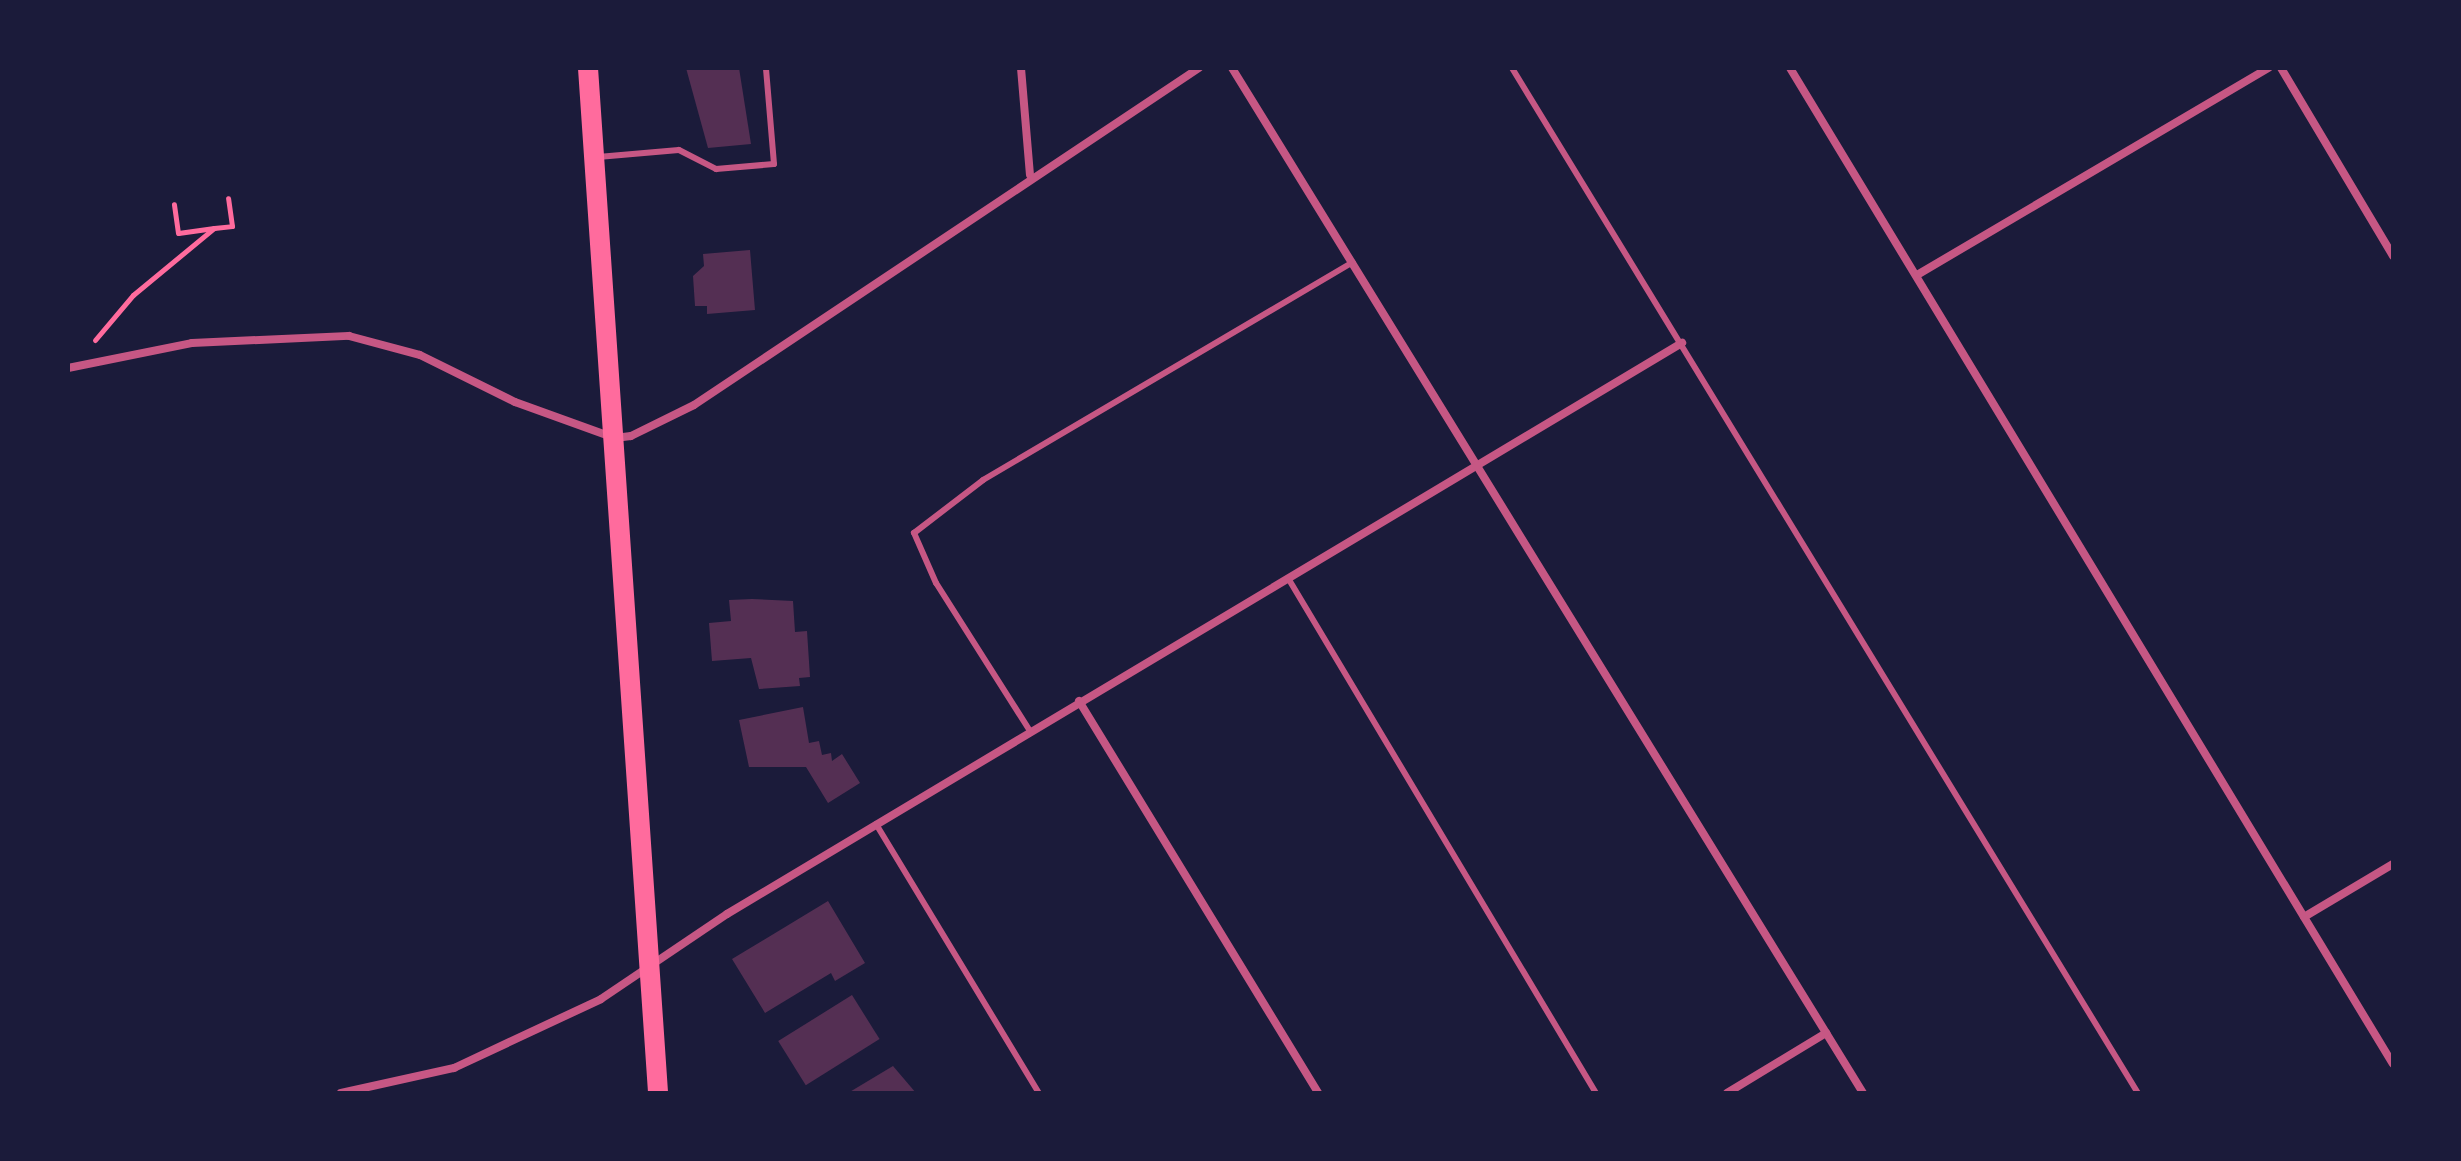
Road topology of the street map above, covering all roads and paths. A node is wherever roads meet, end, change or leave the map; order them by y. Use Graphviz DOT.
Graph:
graph roads {
  1 [pos="588,68"];
  2 [pos="766,68"];
  3 [pos="1021,68"];
  4 [pos="1199,68"];
  5 [pos="1232,68"];
  6 [pos="1512,68"];
  7 [pos="1790,68"];
  8 [pos="2269,68"];
  9 [pos="2281,68"];
  10 [pos="595,158"];
  11 [pos="1030,175"];
  12 [pos="228,198"];
  13 [pos="174,204"];
  14 [pos="214,228"];
  15 [pos="2393,256"];
  16 [pos="1353,262"];
  17 [pos="1917,275"];
  18 [pos="95,341"];
  19 [pos="1682,343"];
  20 [pos="68,368"];
  21 [pos="615,438"];
  22 [pos="1477,466"];
  23 [pos="1288,578"];
  24 [pos="1079,701"];
  25 [pos="1030,731"];
  26 [pos="876,824"];
  27 [pos="2393,864"];
  28 [pos="2304,917"];
  29 [pos="648,968"];
  30 [pos="1826,1033"];
  31 [pos="2393,1064"];
  32 [pos="341,1093"];
  33 [pos="658,1093"];
  34 [pos="1039,1093"];
  35 [pos="1318,1093"];
  36 [pos="1596,1093"];
  37 [pos="1727,1093"];
  38 [pos="1863,1093"];
  39 [pos="2138,1093"];
  1 -- 10 [label="main road"];
  2 -- 10 [label="lane"];
  3 -- 11 [label="street"];
  4 -- 11 [label="street"];
  5 -- 16 [label="street"];
  6 -- 19 [label="lane"];
  7 -- 17 [label="street"];
  8 -- 17 [label="street"];
  9 -- 15 [label="street"];
  10 -- 21 [label="main road"];
  11 -- 21 [label="street"];
  12 -- 14 [label="path"];
  13 -- 14 [label="path"];
  14 -- 18 [label="path"];
  16 -- 22 [label="street"];
  16 -- 25 [label="lane"];
  17 -- 28 [label="street"];
  19 -- 22 [label="street"];
  19 -- 39 [label="lane"];
  20 -- 21 [label="street"];
  21 -- 29 [label="main road"];
  22 -- 23 [label="street"];
  22 -- 30 [label="street"];
  23 -- 24 [label="street"];
  23 -- 36 [label="lane"];
  24 -- 25 [label="street"];
  24 -- 35 [label="street"];
  25 -- 26 [label="street"];
  26 -- 29 [label="street"];
  26 -- 34 [label="lane"];
  27 -- 28 [label="street"];
  28 -- 31 [label="street"];
  29 -- 32 [label="street"];
  29 -- 33 [label="main road"];
  30 -- 37 [label="street"];
  30 -- 38 [label="street"];
}
